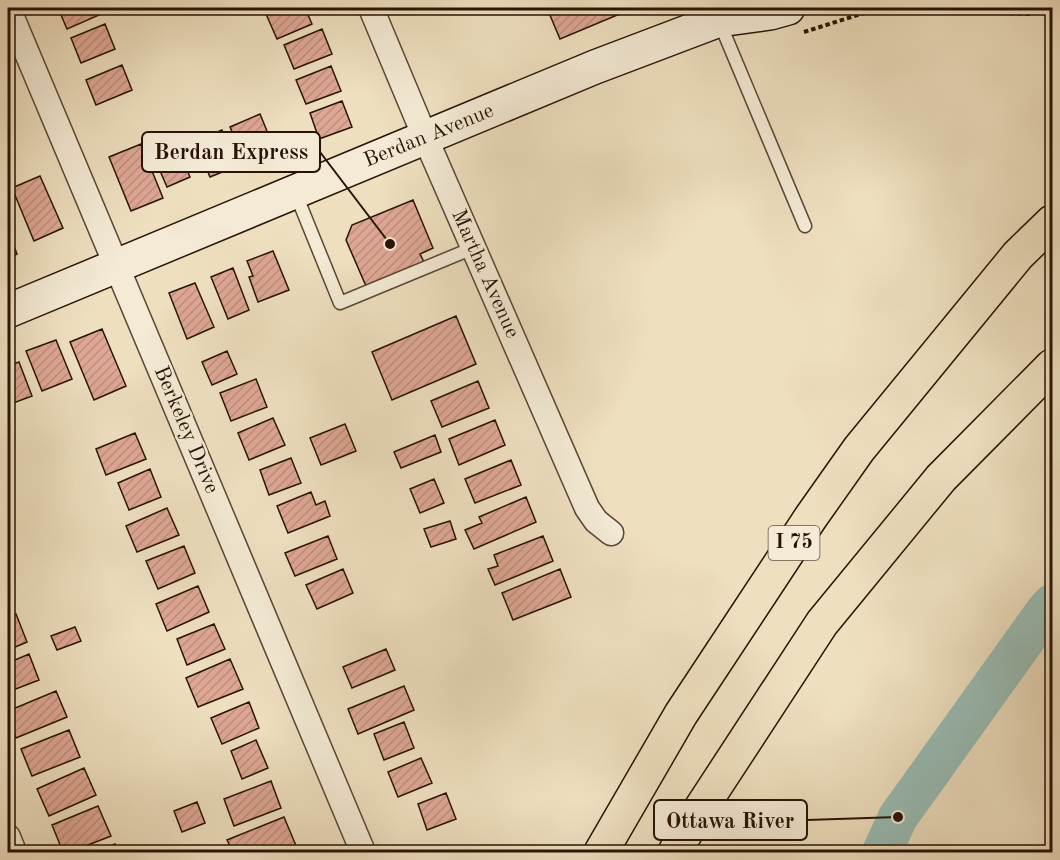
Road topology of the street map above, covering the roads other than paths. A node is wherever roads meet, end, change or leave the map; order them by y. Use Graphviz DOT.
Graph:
graph roads {
  1 [pos="8,8"];
  2 [pos="371,8"];
  3 [pos="788,8"];
  4 [pos="723,12"];
  5 [pos="425,137"];
  6 [pos="295,191"];
  7 [pos="1053,222"];
  8 [pos="806,226"];
  9 [pos="473,248"];
  10 [pos="116,265"];
  11 [pos="8,311"];
  12 [pos="1053,366"];
  13 [pos="611,533"];
  14 [pos="8,837"];
  15 [pos="14,852"];
  16 [pos="363,852"];
  17 [pos="601,852"];
  18 [pos="675,852"];
  1 -- 10 [label="street, Berkeley Drive"];
  2 -- 5 [label="street, Martha Avenue"];
  3 -- 4 [label="main road, Berdan Avenue"];
  4 -- 5 [label="main road, Berdan Avenue"];
  4 -- 8 [label="lane"];
  5 -- 6 [label="main road, Berdan Avenue"];
  5 -- 9 [label="street, Martha Avenue"];
  6 -- 9 [label="lane"];
  6 -- 10 [label="main road, Berdan Avenue"];
  7 -- 17 [label="highway, I 75"];
  9 -- 13 [label="street, Martha Avenue"];
  10 -- 11 [label="main road, Berdan Avenue"];
  10 -- 16 [label="street, Berkeley Drive"];
  12 -- 18 [label="highway"];
  14 -- 15 [label="street"];
}
